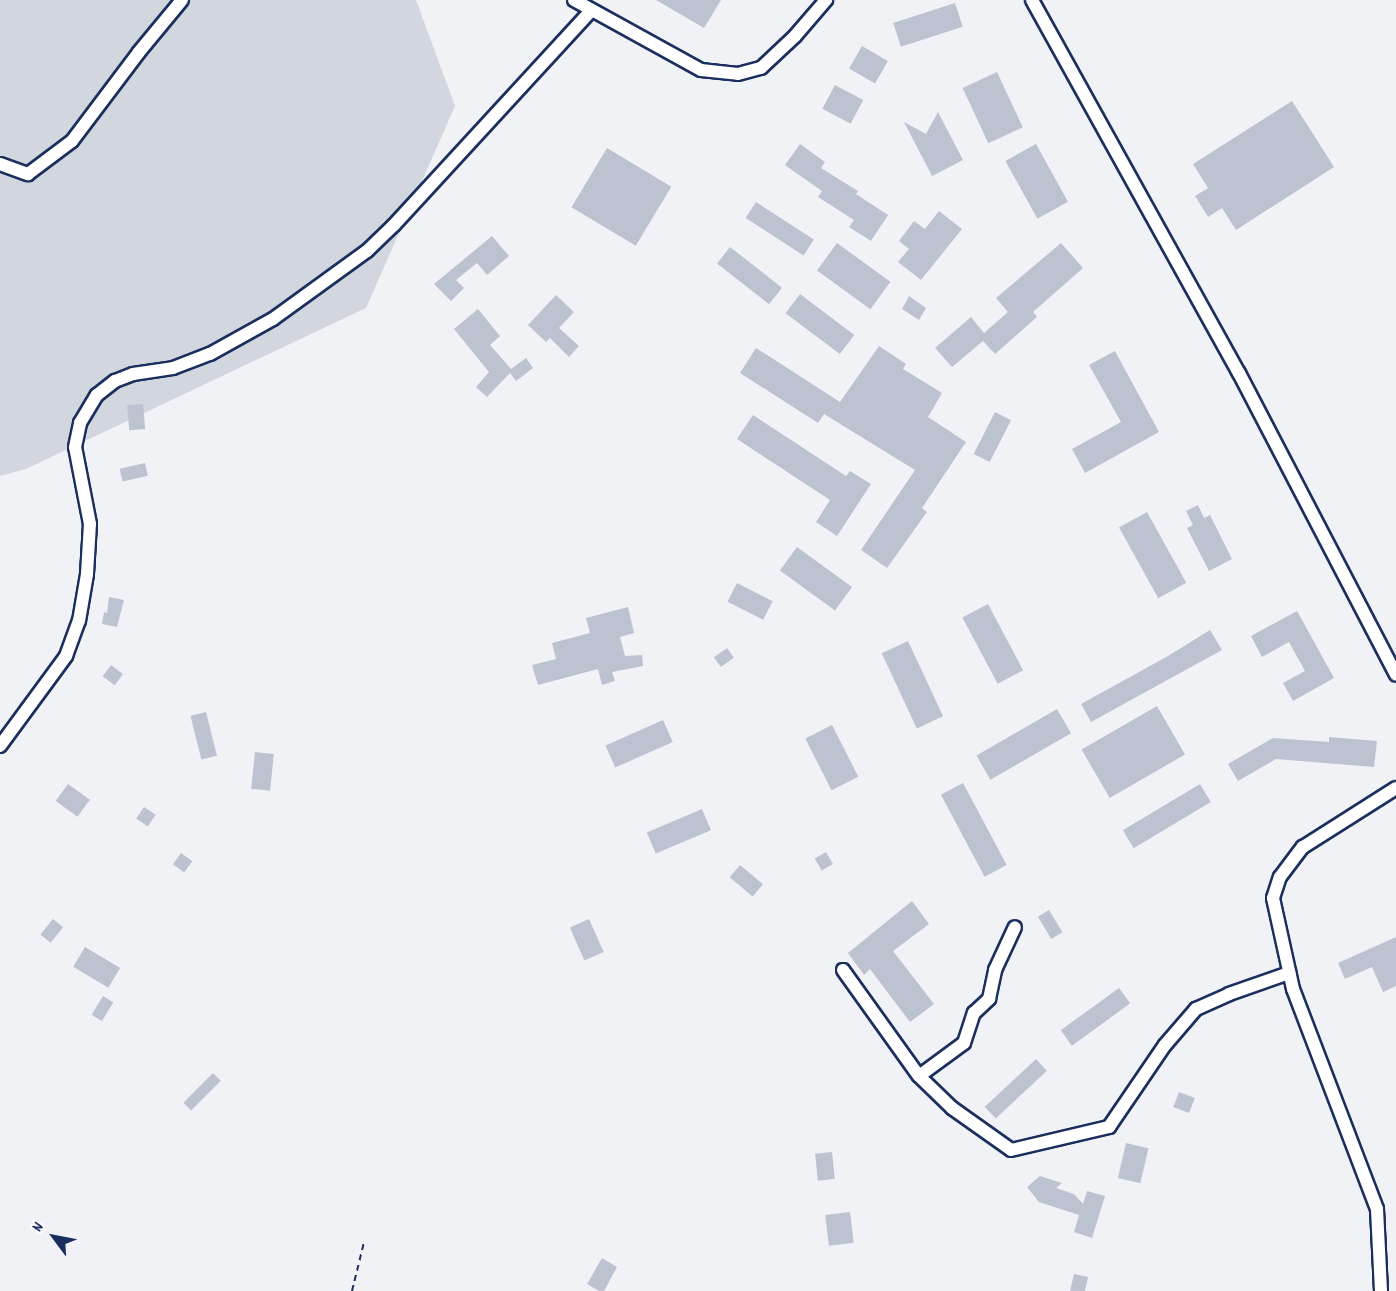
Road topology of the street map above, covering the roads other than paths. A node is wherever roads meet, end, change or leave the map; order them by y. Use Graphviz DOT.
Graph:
graph roads {
  1 [pos="182,0"];
  2 [pos="574,0"];
  3 [pos="826,0"];
  4 [pos="1032,0"];
  5 [pos="591,11"];
  6 [pos="0,164"];
  7 [pos="1396,675"];
  8 [pos="0,746"];
  9 [pos="1393,790"];
  10 [pos="1396,804"];
  11 [pos="1015,927"];
  12 [pos="843,970"];
  13 [pos="1289,973"];
  14 [pos="919,1076"];
  15 [pos="1381,1291"];
  1 -- 6 [label="street"];
  2 -- 5 [label="street"];
  3 -- 5 [label="street"];
  4 -- 7 [label="street"];
  5 -- 8 [label="street"];
  9 -- 10 [label="street"];
  9 -- 13 [label="street"];
  11 -- 14 [label="street"];
  12 -- 14 [label="street"];
  13 -- 14 [label="street"];
  13 -- 15 [label="street"];
}
